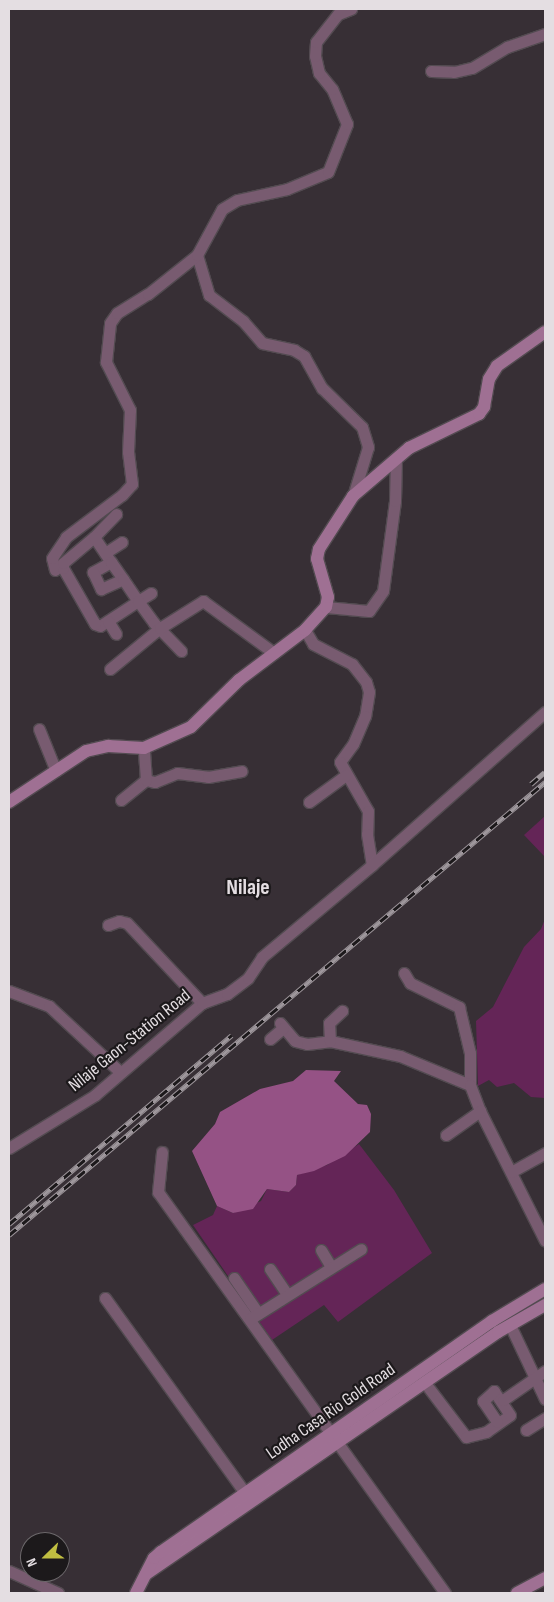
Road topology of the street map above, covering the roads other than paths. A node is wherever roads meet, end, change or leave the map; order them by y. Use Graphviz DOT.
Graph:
graph roads {
  1 [pos="351,9"];
  2 [pos="545,34"];
  3 [pos="431,71"];
  4 [pos="196,256"];
  5 [pos="545,332"];
  6 [pos="396,458"];
  7 [pos="353,496"];
  8 [pos="116,514"];
  9 [pos="94,537"];
  10 [pos="122,542"];
  11 [pos="108,557"];
  12 [pos="54,570"];
  13 [pos="123,579"];
  14 [pos="151,592"];
  15 [pos="138,601"];
  16 [pos="326,607"];
  17 [pos="108,621"];
  18 [pos="183,621"];
  19 [pos="305,630"];
  20 [pos="163,631"];
  21 [pos="116,634"];
  22 [pos="181,651"];
  23 [pos="274,653"];
  24 [pos="110,669"];
  25 [pos="545,712"];
  26 [pos="39,729"];
  27 [pos="144,748"];
  28 [pos="56,771"];
  29 [pos="241,771"];
  30 [pos="346,775"];
  31 [pos="146,780"];
  32 [pos="121,800"];
  33 [pos="9,802"];
  34 [pos="309,802"];
  35 [pos="372,865"];
  36 [pos="108,925"];
  37 [pos="404,973"];
  38 [pos="9,992"];
  39 [pos="202,1003"];
  40 [pos="342,1011"];
  41 [pos="270,1039"];
  42 [pos="330,1041"];
  43 [pos="120,1072"];
  44 [pos="470,1085"];
  45 [pos="480,1112"];
  46 [pos="446,1135"];
  47 [pos="9,1148"];
  48 [pos="162,1152"];
  49 [pos="545,1153"];
  50 [pos="510,1172"];
  51 [pos="545,1241"];
  52 [pos="361,1249"];
  53 [pos="321,1250"];
  54 [pos="330,1266"];
  55 [pos="270,1269"];
  56 [pos="234,1278"];
  57 [pos="545,1289"];
  58 [pos="287,1294"];
  59 [pos="105,1298"];
  60 [pos="545,1305"];
  61 [pos="254,1316"];
  62 [pos="510,1325"];
  63 [pos="545,1371"];
  64 [pos="534,1379"];
  65 [pos="425,1383"];
  66 [pos="545,1399"];
  67 [pos="503,1400"];
  68 [pos="545,1418"];
  69 [pos="497,1422"];
  70 [pos="526,1430"];
  71 [pos="334,1439"];
  72 [pos="249,1498"];
  73 [pos="9,1571"];
  74 [pos="545,1578"];
  75 [pos="58,1593"];
  76 [pos="136,1593"];
  77 [pos="445,1593"];
  78 [pos="517,1593"];
  1 -- 4 [label="street"];
  2 -- 3 [label="street"];
  4 -- 7 [label="street"];
  4 -- 12 [label="street"];
  5 -- 6 [label="street"];
  6 -- 7 [label="street"];
  6 -- 16 [label="street"];
  7 -- 16 [label="street"];
  8 -- 9 [label="street"];
  9 -- 11 [label="street"];
  9 -- 17 [label="street"];
  10 -- 11 [label="street"];
  11 -- 13 [label="street"];
  11 -- 13 [label="street"];
  13 -- 15 [label="street"];
  14 -- 15 [label="street"];
  15 -- 17 [label="street"];
  15 -- 20 [label="street"];
  16 -- 19 [label="street"];
  17 -- 21 [label="street"];
  18 -- 20 [label="street"];
  19 -- 23 [label="street"];
  19 -- 30 [label="street"];
  20 -- 22 [label="street"];
  20 -- 23 [label="street"];
  20 -- 24 [label="street"];
  23 -- 27 [label="street"];
  25 -- 35 [label="street"];
  26 -- 28 [label="street"];
  27 -- 28 [label="street"];
  27 -- 31 [label="street"];
  28 -- 33 [label="street"];
  29 -- 31 [label="street"];
  30 -- 34 [label="street"];
  30 -- 35 [label="street"];
  31 -- 32 [label="street"];
  35 -- 39 [label="street, Nilaje Gaon-Station Road"];
  36 -- 39 [label="street"];
  37 -- 44 [label="street"];
  38 -- 43 [label="street"];
  39 -- 43 [label="street, Nilaje Gaon-Station Road"];
  40 -- 42 [label="street"];
  41 -- 42 [label="street"];
  42 -- 44 [label="street"];
  43 -- 47 [label="street, Nilaje Gaon-Station Road"];
  44 -- 45 [label="street"];
  45 -- 46 [label="street"];
  45 -- 50 [label="street"];
  48 -- 61 [label="street"];
  49 -- 50 [label="street"];
  50 -- 51 [label="street"];
  52 -- 54 [label="street"];
  53 -- 54 [label="street"];
  54 -- 58 [label="street"];
  55 -- 58 [label="street"];
  56 -- 61 [label="street"];
  57 -- 71 [label="street, Lodha Casa Rio Gold Road"];
  58 -- 61 [label="street"];
  59 -- 72 [label="street"];
  60 -- 62 [label="street, Lodha Casa Rio Gold Road"];
  61 -- 71 [label="street"];
  62 -- 64 [label="street"];
  62 -- 65 [label="street, Lodha Casa Rio Gold Road"];
  63 -- 64 [label="street"];
  64 -- 66 [label="street"];
  64 -- 67 [label="street"];
  65 -- 69 [label="street"];
  65 -- 71 [label="street, Lodha Casa Rio Gold Road"];
  67 -- 69 [label="street"];
  67 -- 69 [label="street"];
  68 -- 70 [label="street"];
  71 -- 72 [label="street, Lodha Casa Rio Gold Road"];
  71 -- 77 [label="street"];
  72 -- 76 [label="street, Lodha Casa Rio Gold Road"];
  73 -- 75 [label="street"];
  74 -- 78 [label="street"];
}
